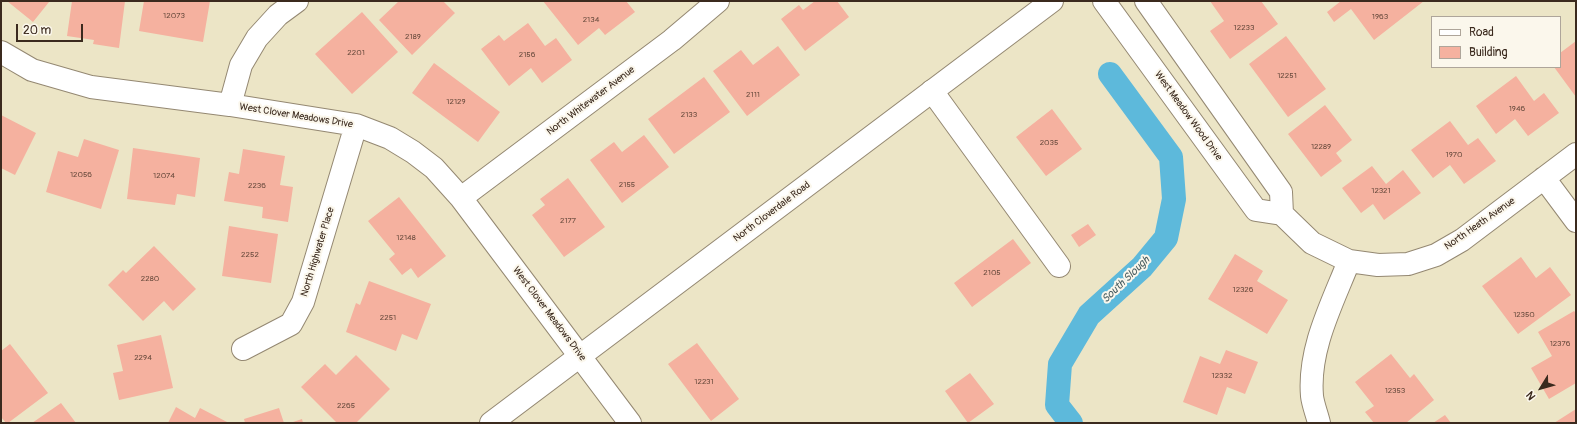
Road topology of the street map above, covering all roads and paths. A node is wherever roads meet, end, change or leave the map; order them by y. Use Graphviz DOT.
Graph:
graph roads {
  1 [pos="298,1"];
  2 [pos="718,1"];
  3 [pos="1052,1"];
  4 [pos="1104,1"];
  5 [pos="1146,1"];
  6 [pos="1,52"];
  7 [pos="932,91"];
  8 [pos="230,105"];
  9 [pos="356,125"];
  10 [pos="1576,154"];
  11 [pos="1544,178"];
  12 [pos="461,198"];
  13 [pos="1282,214"];
  14 [pos="1576,221"];
  15 [pos="1349,261"];
  16 [pos="1059,266"];
  17 [pos="243,349"];
  18 [pos="581,356"];
  19 [pos="491,423"];
  20 [pos="630,423"];
  21 [pos="1319,423"];
  1 -- 8 [label="street"];
  2 -- 12 [label="street, North Whitewater Avenue"];
  3 -- 7 [label="street, North Cloverdale Road"];
  4 -- 13 [label="street, West Meadow Wood Drive"];
  5 -- 13 [label="street"];
  6 -- 8 [label="street, West Clover Meadows Drive"];
  7 -- 16 [label="street"];
  7 -- 18 [label="street, North Cloverdale Road"];
  8 -- 9 [label="street, West Clover Meadows Drive"];
  9 -- 12 [label="street, West Clover Meadows Drive"];
  9 -- 17 [label="street, North Highwater Place"];
  10 -- 11 [label="street, North Heath Avenue"];
  11 -- 14 [label="street"];
  11 -- 15 [label="street, North Heath Avenue"];
  12 -- 18 [label="street, West Clover Meadows Drive"];
  13 -- 15 [label="street"];
  15 -- 21 [label="street"];
  18 -- 19 [label="street, North Cloverdale Road"];
  18 -- 20 [label="street, West Clover Meadows Drive"];
}
